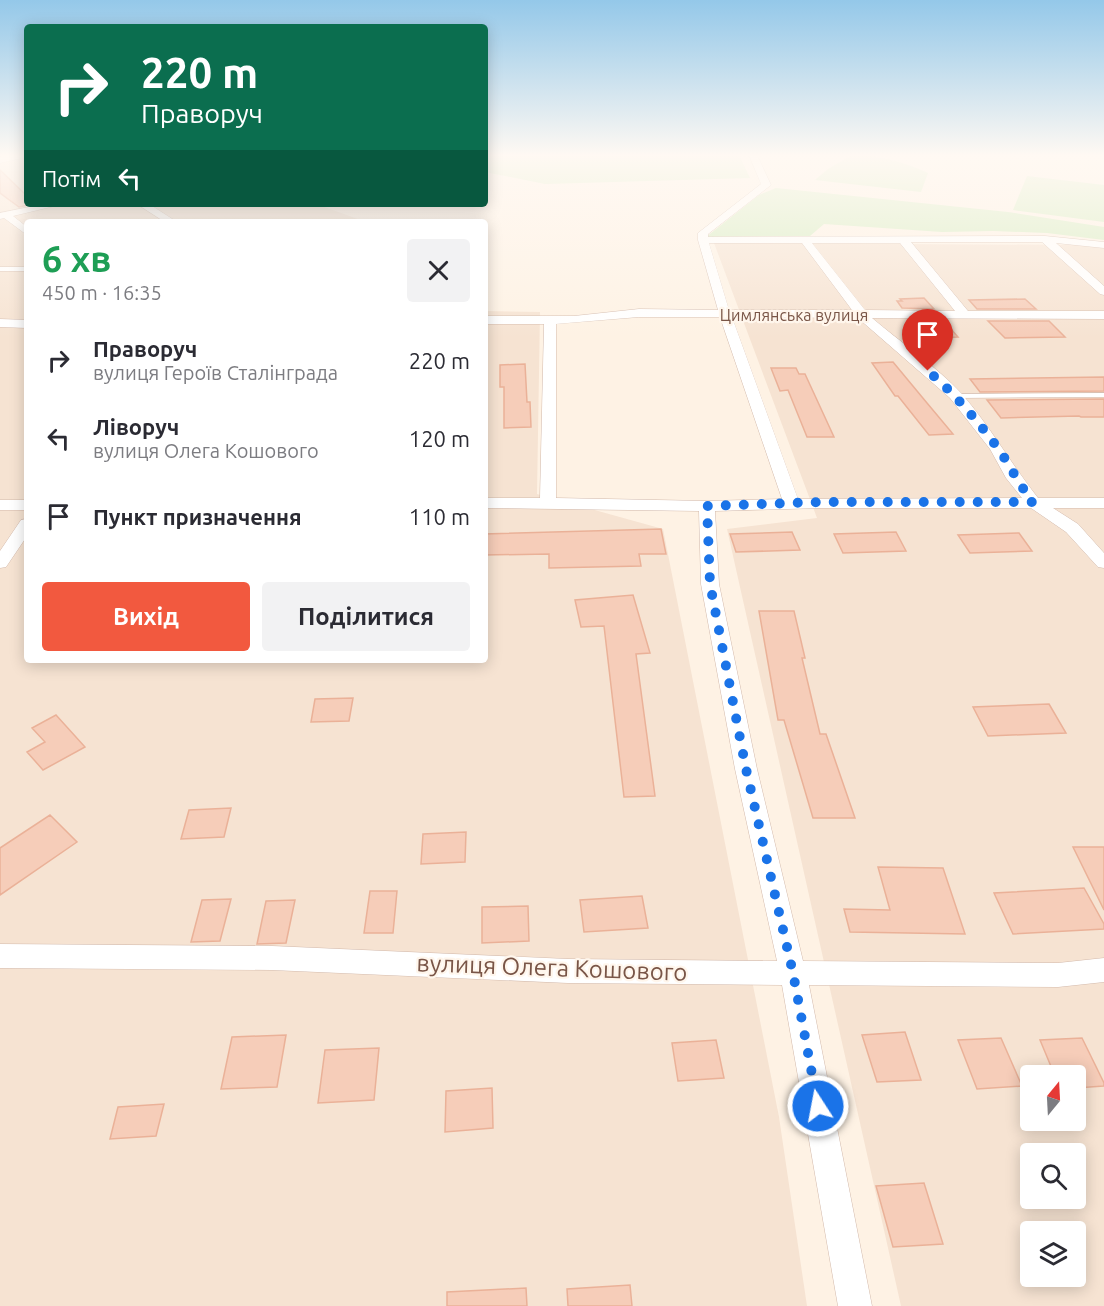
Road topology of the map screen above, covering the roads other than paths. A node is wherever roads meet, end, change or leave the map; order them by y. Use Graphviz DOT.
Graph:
graph roads {
  1 [pos="4,216"];
  2 [pos="725,216"];
  3 [pos="24,230"];
  4 [pos="1045,239"];
  5 [pos="703,240"];
  6 [pos="804,240"];
  7 [pos="903,240"];
  8 [pos="1104,245"];
  9 [pos="0,269"];
  10 [pos="24,269"];
  11 [pos="1104,292"];
  12 [pos="725,315"];
  13 [pos="862,315"];
  14 [pos="965,315"];
  15 [pos="1104,315"];
  16 [pos="488,320"];
  17 [pos="550,320"];
  18 [pos="0,323"];
  19 [pos="24,324"];
  20 [pos="1104,395"];
  21 [pos="956,396"];
  22 [pos="1033,502"];
  23 [pos="1104,502"];
  24 [pos="488,503"];
  25 [pos="548,503"];
  26 [pos="24,504"];
  27 [pos="792,504"];
  28 [pos="0,505"];
  29 [pos="707,506"];
  30 [pos="24,528"];
  31 [pos="0,563"];
  32 [pos="1104,563"];
  33 [pos="0,956"];
  34 [pos="1104,970"];
  35 [pos="793,973"];
  36 [pos="855,1306"];
  1 -- 3 [label="street"];
  2 -- 5 [label="street"];
  4 -- 7 [label="street"];
  4 -- 8 [label="street"];
  4 -- 11 [label="street"];
  5 -- 6 [label="street"];
  5 -- 12 [label="street"];
  6 -- 7 [label="street"];
  6 -- 13 [label="street"];
  7 -- 14 [label="street"];
  9 -- 10 [label="lane"];
  12 -- 13 [label="street, Цимлянська вулиця"];
  12 -- 17 [label="street, Цимлянська вулиця"];
  12 -- 27 [label="street"];
  13 -- 14 [label="street, Цимлянська вулиця"];
  13 -- 21 [label="street"];
  14 -- 15 [label="street, Цимлянська вулиця"];
  16 -- 17 [label="street, Цимлянська вулиця"];
  17 -- 25 [label="street"];
  18 -- 19 [label="street"];
  20 -- 21 [label="lane"];
  21 -- 22 [label="street"];
  22 -- 23 [label="street"];
  22 -- 27 [label="street"];
  22 -- 32 [label="street"];
  24 -- 25 [label="street"];
  25 -- 29 [label="street"];
  26 -- 28 [label="street"];
  27 -- 29 [label="street"];
  29 -- 35 [label="street"];
  30 -- 31 [label="street"];
  33 -- 35 [label="street, вулиця Олега Кошового"];
  34 -- 35 [label="street, вулиця Олега Кошового"];
  35 -- 36 [label="street"];
}
